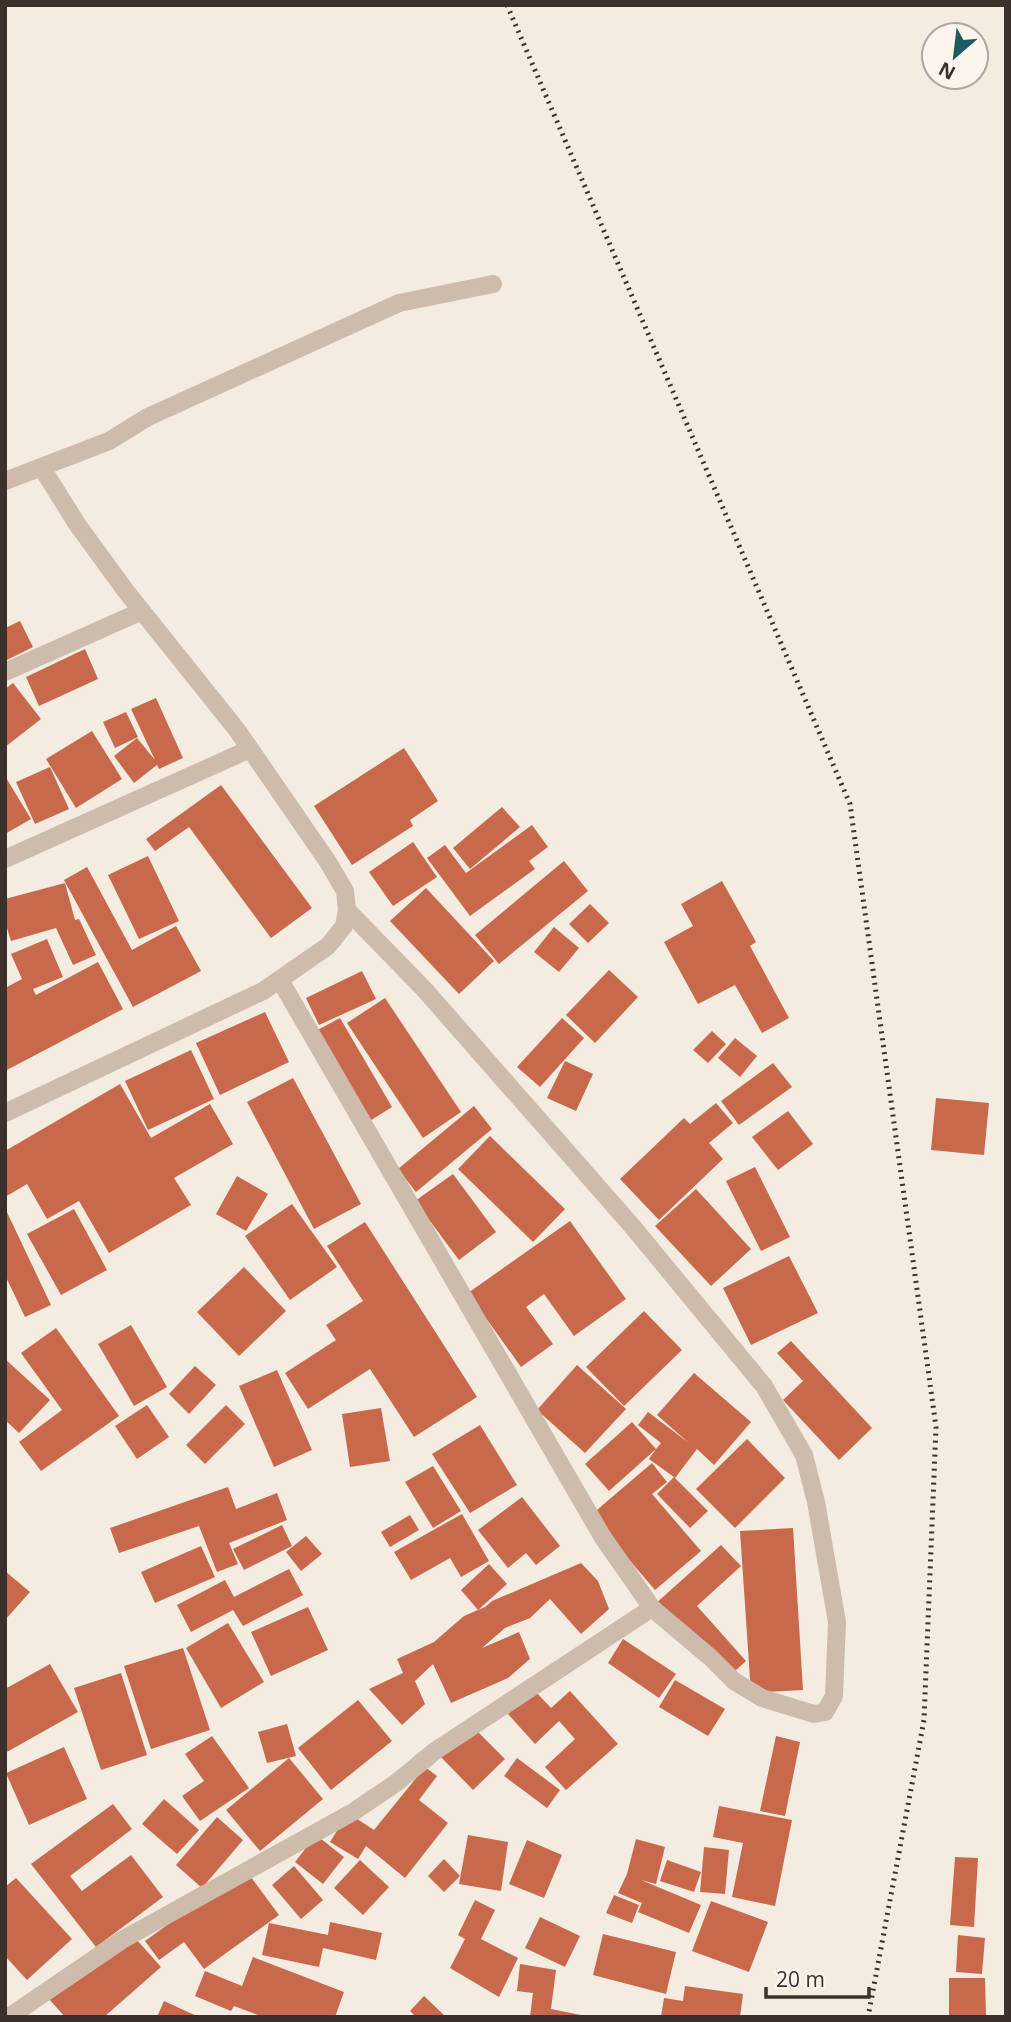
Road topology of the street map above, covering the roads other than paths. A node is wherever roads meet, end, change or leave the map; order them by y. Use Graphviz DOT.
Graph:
graph roads {
  1 [pos="493,284"];
  2 [pos="41,468"];
  3 [pos="5,481"];
  4 [pos="142,611"];
  5 [pos="5,672"];
  6 [pos="250,749"];
  7 [pos="5,859"];
  8 [pos="347,911"];
  9 [pos="280,980"];
  10 [pos="5,1113"];
  11 [pos="652,1608"];
  12 [pos="9,2017"];
  1 -- 2 [label="street"];
  2 -- 3 [label="street"];
  2 -- 4 [label="street"];
  4 -- 5 [label="street"];
  4 -- 6 [label="street"];
  6 -- 7 [label="street"];
  6 -- 8 [label="street"];
  8 -- 9 [label="street"];
  8 -- 11 [label="street"];
  9 -- 10 [label="street"];
  9 -- 11 [label="street"];
  11 -- 12 [label="street"];
}
